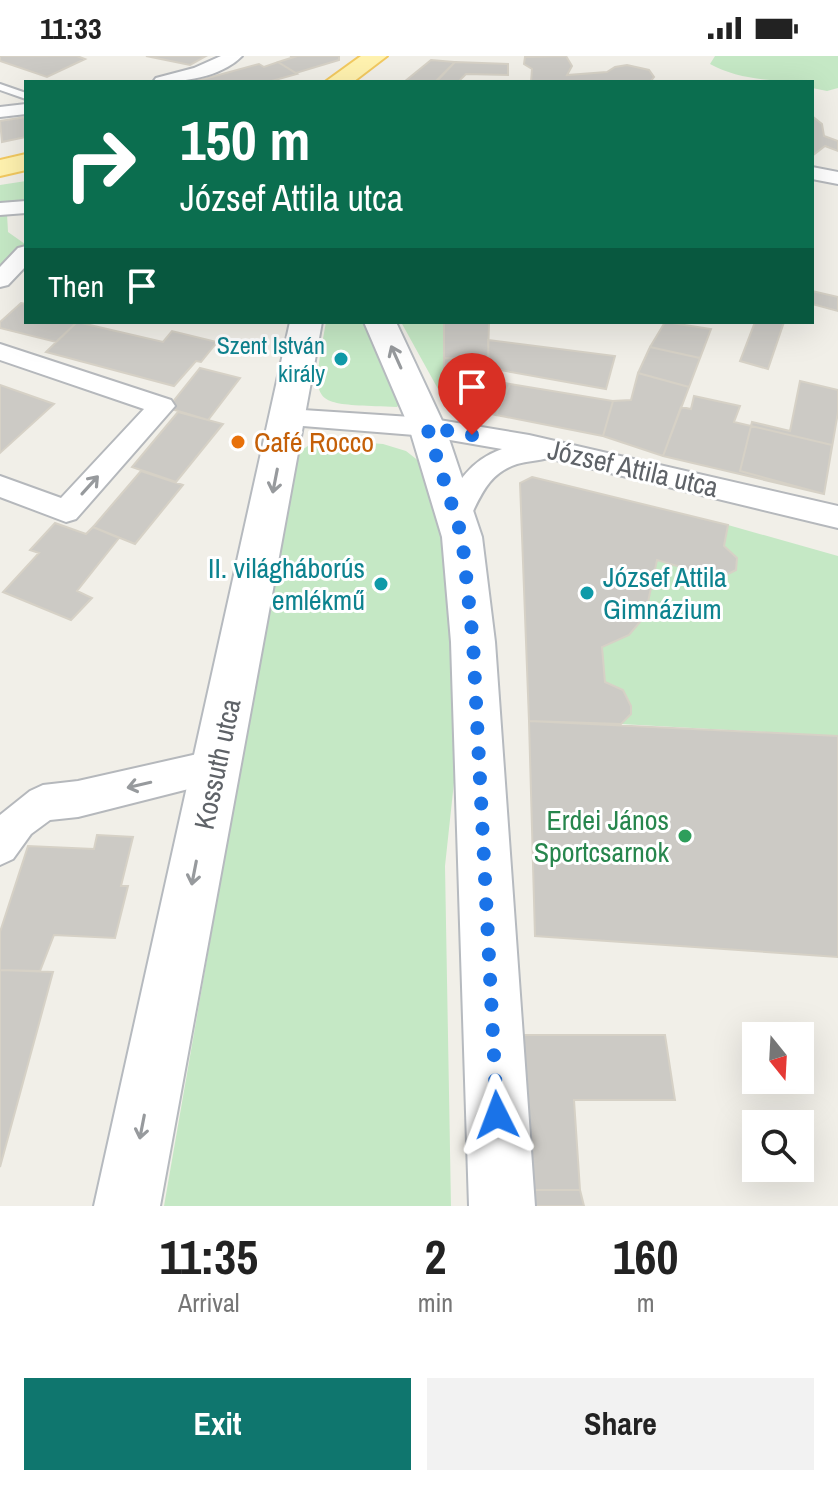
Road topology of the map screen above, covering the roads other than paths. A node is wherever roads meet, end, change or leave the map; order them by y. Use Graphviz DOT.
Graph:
graph roads {
  1 [pos="234,56"];
  2 [pos="376,56"];
  3 [pos="397,56"];
  4 [pos="170,80"];
  5 [pos="339,80"];
  6 [pos="367,80"];
  7 [pos="0,87"];
  8 [pos="24,95"];
  9 [pos="24,109"];
  10 [pos="0,112"];
  11 [pos="24,165"];
  12 [pos="0,170"];
  13 [pos="24,207"];
  14 [pos="0,209"];
  15 [pos="24,255"];
  16 [pos="0,280"];
  17 [pos="306,324"];
  18 [pos="381,324"];
  19 [pos="0,352"];
  20 [pos="287,418"];
  21 [pos="427,427"];
  22 [pos="560,450"];
  23 [pos="0,486"];
  24 [pos="456,517"];
  25 [pos="838,517"];
  26 [pos="215,767"];
  27 [pos="9,833"];
  28 [pos="127,1206"];
  29 [pos="502,1206"];
  1 -- 4 [label="street"];
  2 -- 5 [label="main road"];
  3 -- 6 [label="main road"];
  7 -- 8 [label="lane"];
  9 -- 10 [label="street"];
  11 -- 12 [label="main road"];
  13 -- 14 [label="street"];
  15 -- 16 [label="street"];
  17 -- 20 [label="main road, Kossuth utca"];
  21 -- 18 [label="main road, one-way"];
  23 -- 19 [label="street, one-way"];
  20 -- 21 [label="street, József Attila utca"];
  20 -- 26 [label="main road, Kossuth utca, one-way"];
  21 -- 22 [label="street, József Attila utca"];
  21 -- 24 [label="main road"];
  22 -- 24 [label="street"];
  22 -- 25 [label="street, József Attila utca"];
  24 -- 29 [label="main road"];
  26 -- 27 [label="street, one-way"];
  26 -- 28 [label="main road, Kossuth utca, one-way"];
}
